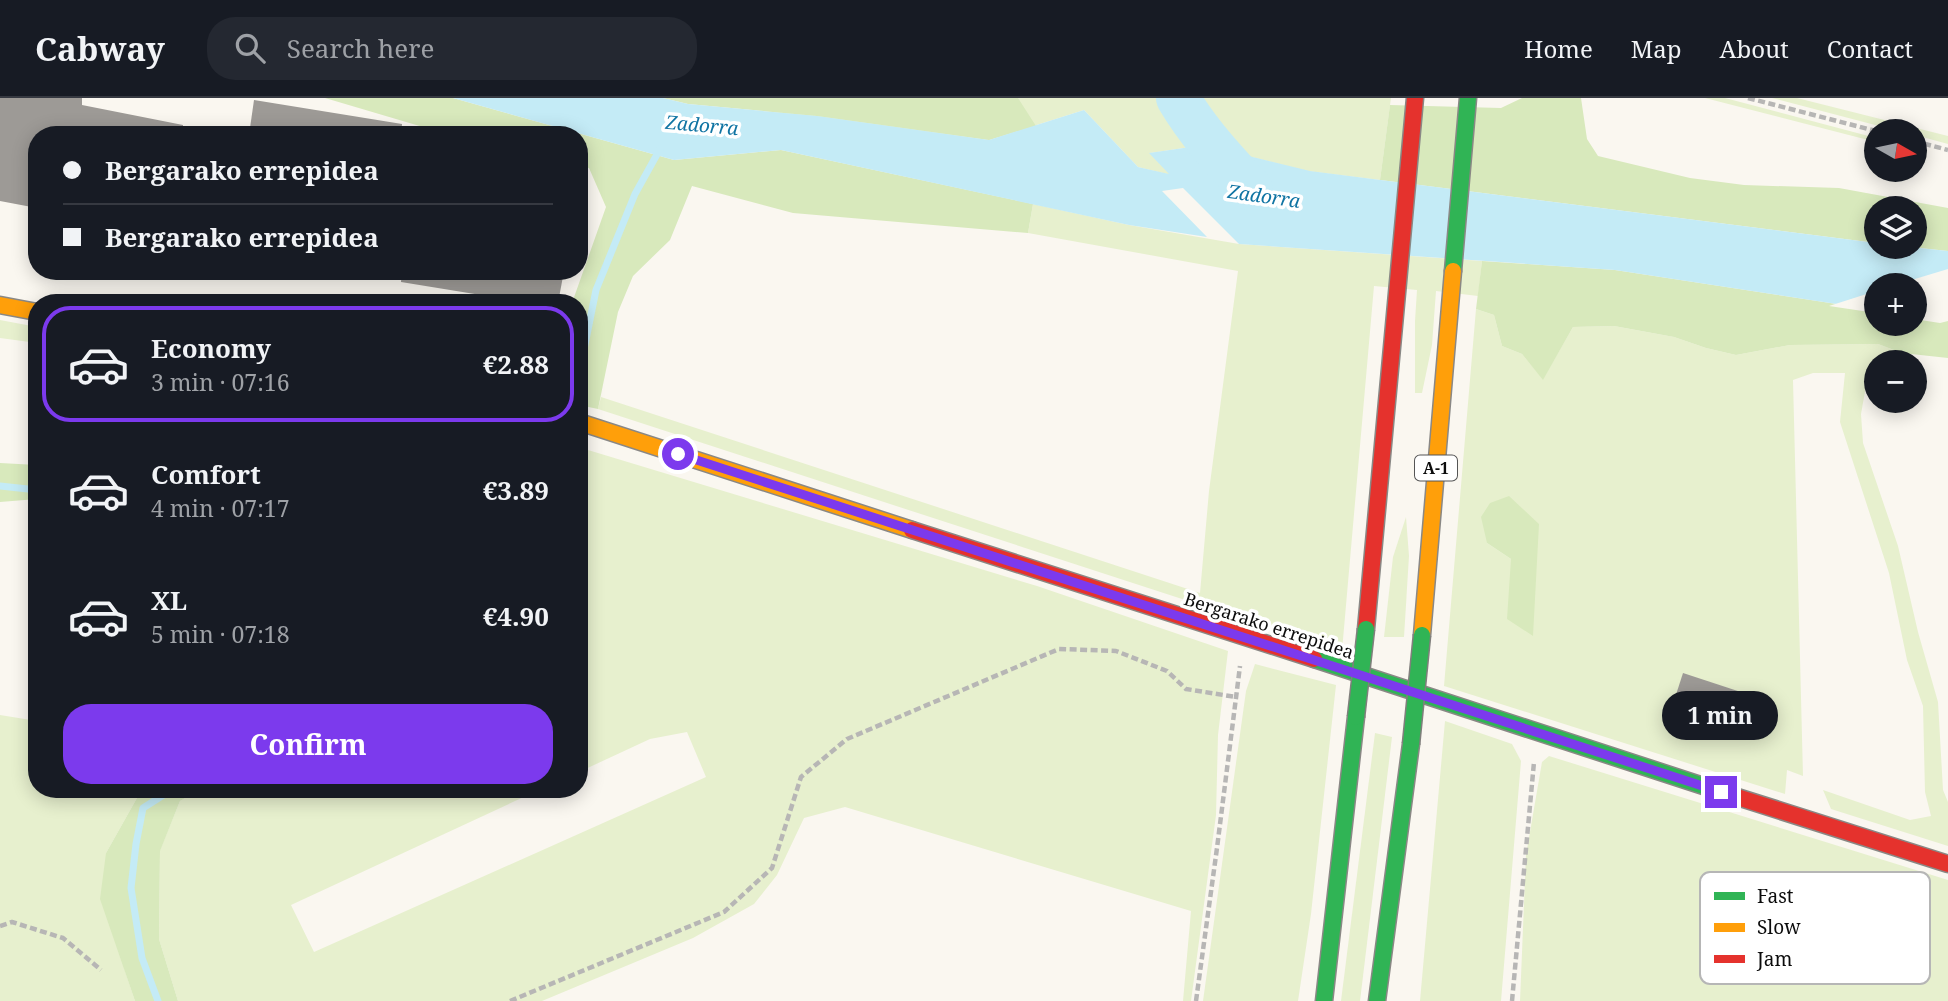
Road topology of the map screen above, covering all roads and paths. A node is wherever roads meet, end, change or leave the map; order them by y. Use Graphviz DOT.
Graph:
graph roads {
  1 [pos="1415,98"];
  2 [pos="1468,98"];
  3 [pos="1748,98"];
  4 [pos="1864,128"];
  5 [pos="1927,145"];
  6 [pos="1948,150"];
  7 [pos="0,305"];
  8 [pos="28,310"];
  9 [pos="588,425"];
  10 [pos="1243,637"];
  11 [pos="1236,697"];
  12 [pos="1537,733"];
  13 [pos="1410,744"];
  14 [pos="1948,864"];
  15 [pos="1404,917"];
  16 [pos="0,926"];
  17 [pos="101,970"];
  18 [pos="510,1001"];
  19 [pos="1196,1001"];
  20 [pos="1324,1001"];
  21 [pos="1377,1001"];
  22 [pos="1512,1001"];
  1 -- 20 [label="main road, bridge"];
  2 -- 13 [label="main road, A-1, bridge"];
  3 -- 4 [label="path"];
  5 -- 6 [label="path"];
  7 -- 8 [label="main road"];
  9 -- 10 [label="main road, Bergarako errepidea"];
  10 -- 11 [label="path"];
  10 -- 12 [label="main road, Bergarako errepidea"];
  11 -- 18 [label="path"];
  11 -- 19 [label="path"];
  12 -- 14 [label="main road, Bergarako errepidea"];
  12 -- 22 [label="path"];
  13 -- 15 [label="main road"];
  13 -- 21 [label="main road, A-1"];
  16 -- 17 [label="path"];
}
